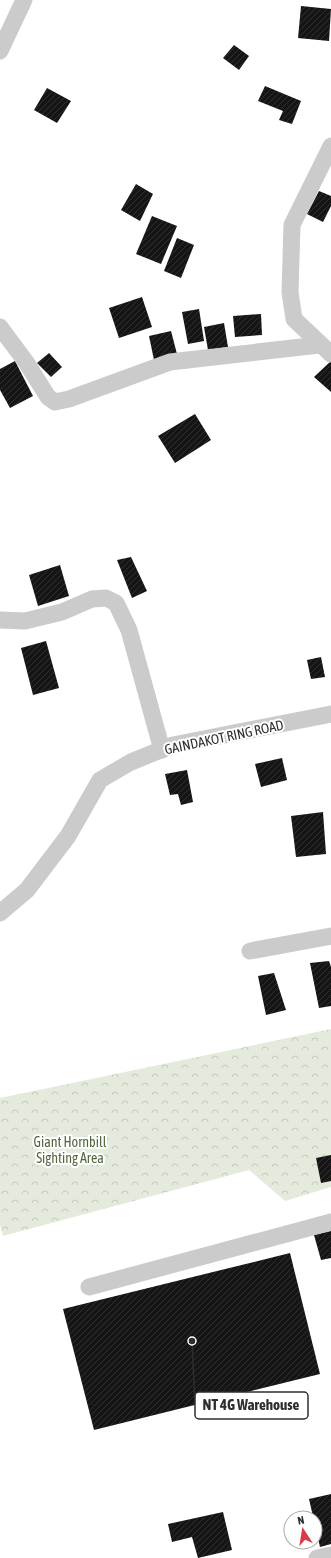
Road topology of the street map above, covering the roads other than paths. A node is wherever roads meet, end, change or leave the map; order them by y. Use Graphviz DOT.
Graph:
graph roads {
  1 [pos="24,0"];
  2 [pos="0,51"];
  3 [pos="331,146"];
  4 [pos="0,327"];
  5 [pos="325,350"];
  6 [pos="0,620"];
  7 [pos="331,714"];
  8 [pos="162,750"];
  9 [pos="0,913"];
  10 [pos="331,936"];
  11 [pos="250,951"];
  12 [pos="331,1222"];
  13 [pos="89,1287"];
  14 [pos="331,1555"];
  15 [pos="317,1558"];
  1 -- 2 [label="street"];
  3 -- 5 [label="street"];
  4 -- 5 [label="street"];
  6 -- 8 [label="street"];
  7 -- 8 [label="street, GAINDAKOT RING ROAD"];
  8 -- 9 [label="street, GAINDAKOT RING ROAD"];
  10 -- 11 [label="street"];
  12 -- 13 [label="street"];
  14 -- 15 [label="street"];
}
